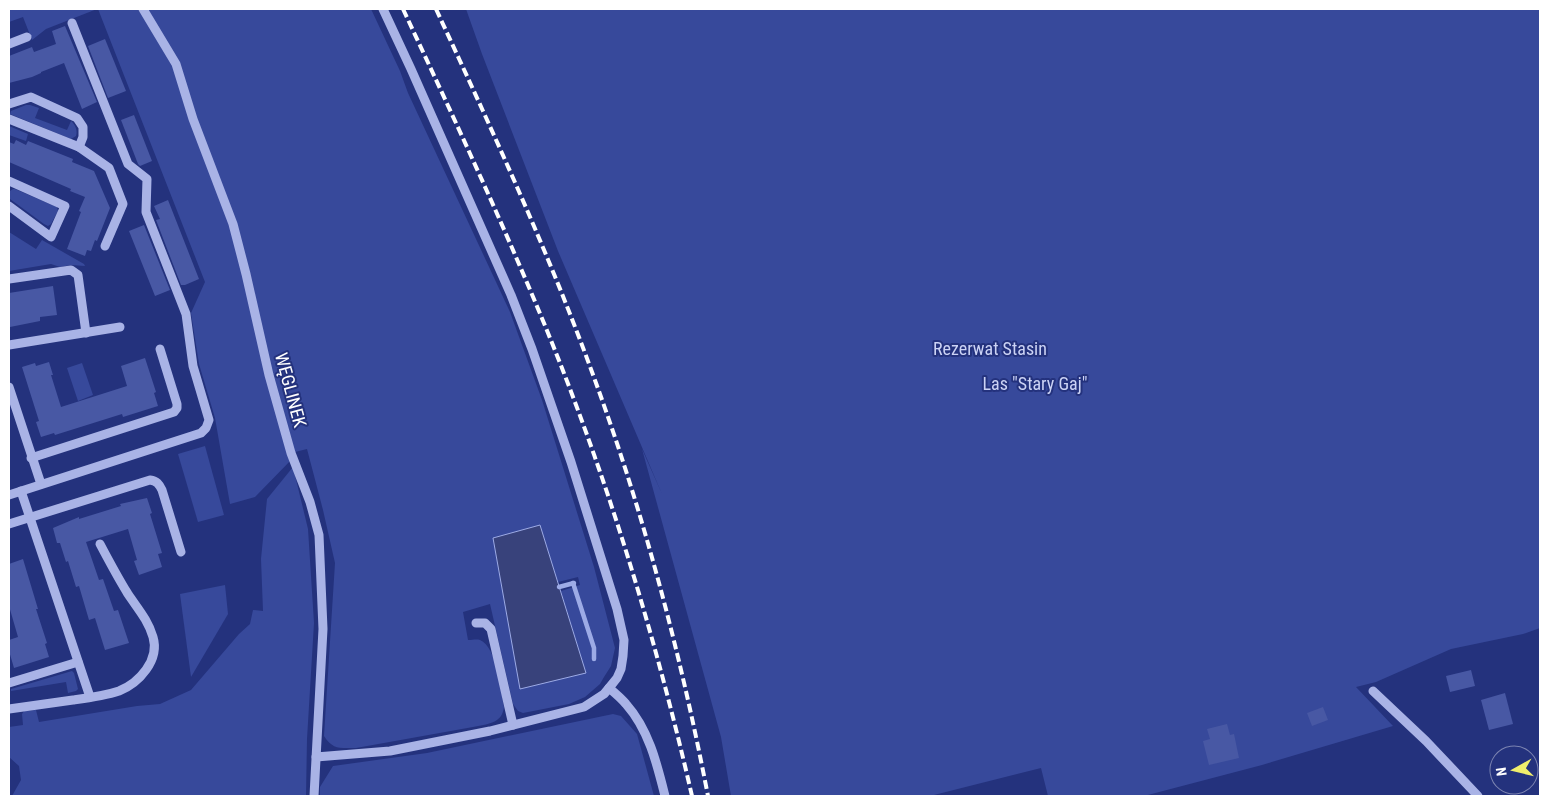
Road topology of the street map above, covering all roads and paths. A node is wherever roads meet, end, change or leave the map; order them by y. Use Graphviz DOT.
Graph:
graph roads {
  1 [pos="143,9"];
  2 [pos="383,9"];
  3 [pos="72,23"];
  4 [pos="27,37"];
  5 [pos="9,44"];
  6 [pos="9,104"];
  7 [pos="9,119"];
  8 [pos="80,147"];
  9 [pos="9,181"];
  10 [pos="9,206"];
  11 [pos="105,246"];
  12 [pos="9,279"];
  13 [pos="120,327"];
  14 [pos="86,332"];
  15 [pos="9,345"];
  16 [pos="160,349"];
  17 [pos="9,387"];
  18 [pos="31,458"];
  19 [pos="40,484"];
  20 [pos="21,491"];
  21 [pos="9,495"];
  22 [pos="30,518"];
  23 [pos="9,524"];
  24 [pos="100,544"];
  25 [pos="181,552"];
  26 [pos="476,623"];
  27 [pos="78,662"];
  28 [pos="9,683"];
  29 [pos="610,688"];
  30 [pos="1373,691"];
  31 [pos="90,697"];
  32 [pos="9,710"];
  33 [pos="513,725"];
  34 [pos="316,757"];
  35 [pos="314,796"];
  36 [pos="665,796"];
  37 [pos="1478,796"];
  1 -- 34 [label="street, WĘGLINEK"];
  2 -- 29 [label="street"];
  3 -- 19 [label="street"];
  4 -- 5 [label="street"];
  6 -- 8 [label="street"];
  7 -- 8 [label="street"];
  8 -- 11 [label="street"];
  9 -- 10 [label="street"];
  12 -- 14 [label="street"];
  13 -- 14 [label="street"];
  14 -- 15 [label="street"];
  16 -- 18 [label="street"];
  17 -- 18 [label="street"];
  18 -- 19 [label="street"];
  19 -- 20 [label="street"];
  20 -- 21 [label="street"];
  20 -- 22 [label="street"];
  22 -- 23 [label="street"];
  22 -- 25 [label="street"];
  22 -- 27 [label="street"];
  24 -- 31 [label="street"];
  26 -- 33 [label="street"];
  27 -- 28 [label="street"];
  27 -- 31 [label="street"];
  29 -- 33 [label="street"];
  29 -- 36 [label="street"];
  30 -- 37 [label="street"];
  31 -- 32 [label="street"];
  33 -- 34 [label="street"];
  34 -- 35 [label="street, WĘGLINEK"];
}
